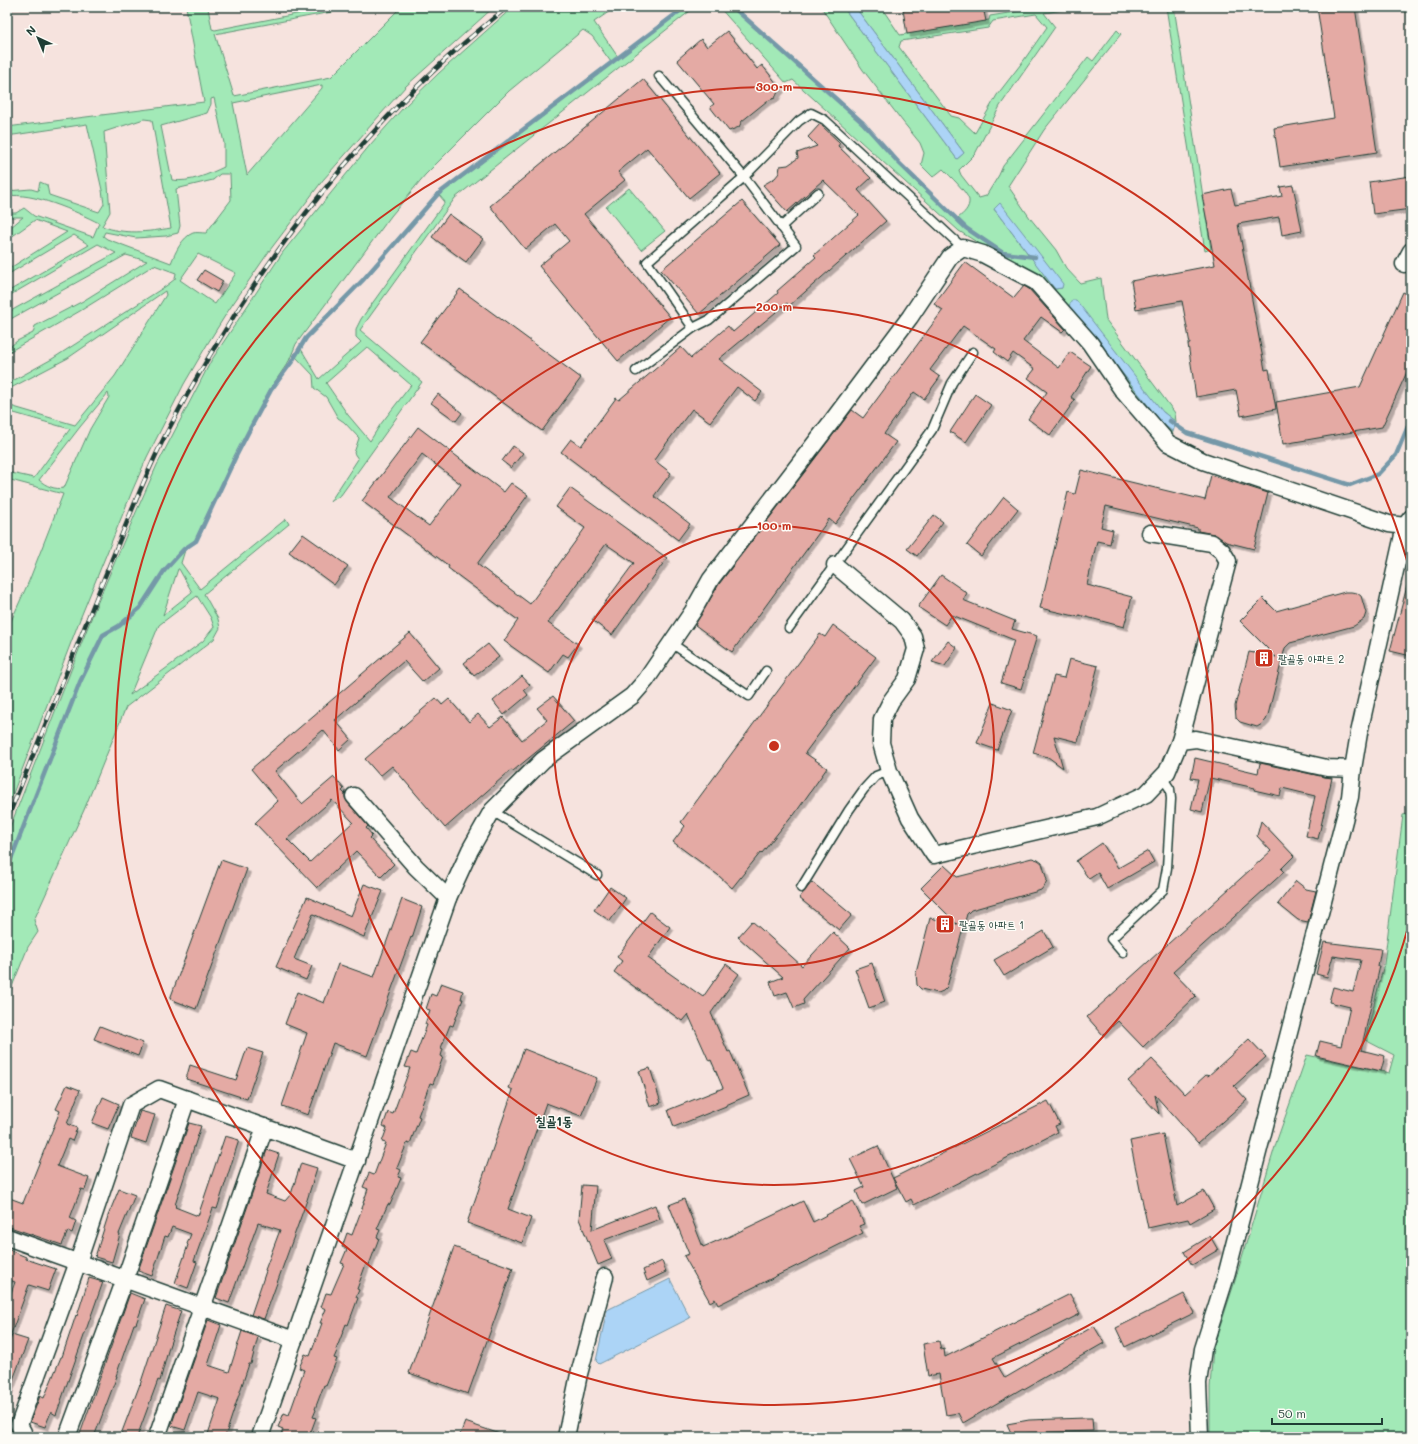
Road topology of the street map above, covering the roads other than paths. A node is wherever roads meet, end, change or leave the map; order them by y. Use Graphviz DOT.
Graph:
graph roads {
  1 [pos="659,76"];
  2 [pos="744,177"];
  3 [pos="818,193"];
  4 [pos="781,226"];
  5 [pos="963,248"];
  6 [pos="693,328"];
  7 [pos="973,352"];
  8 [pos="636,371"];
  9 [pos="1408,522"];
  10 [pos="1150,533"];
  11 [pos="836,565"];
  12 [pos="789,628"];
  13 [pos="671,643"];
  14 [pos="766,671"];
  15 [pos="1180,741"];
  16 [pos="1353,769"];
  17 [pos="889,771"];
  18 [pos="1162,777"];
  19 [pos="354,796"];
  20 [pos="492,811"];
  21 [pos="597,875"];
  22 [pos="802,888"];
  23 [pos="448,898"];
  24 [pos="1123,953"];
  25 [pos="187,1099"];
  26 [pos="265,1127"];
  27 [pos="357,1160"];
  28 [pos="7,1237"];
  29 [pos="78,1262"];
  30 [pos="605,1277"];
  31 [pos="125,1279"];
  32 [pos="203,1307"];
  33 [pos="294,1340"];
  34 [pos="27,1435"];
  35 [pos="67,1437"];
  36 [pos="157,1437"];
  37 [pos="260,1437"];
  38 [pos="566,1437"];
  39 [pos="1200,1437"];
  1 -- 2 [label="lane"];
  2 -- 4 [label="lane"];
  2 -- 5 [label="lane"];
  2 -- 6 [label="lane"];
  3 -- 4 [label="lane"];
  4 -- 6 [label="lane"];
  5 -- 9 [label="street"];
  5 -- 13 [label="street"];
  6 -- 8 [label="lane"];
  7 -- 11 [label="lane"];
  9 -- 16 [label="street"];
  10 -- 15 [label="street"];
  11 -- 12 [label="lane"];
  11 -- 17 [label="street"];
  13 -- 14 [label="lane"];
  13 -- 20 [label="street"];
  15 -- 16 [label="street"];
  15 -- 18 [label="street"];
  16 -- 39 [label="street"];
  17 -- 18 [label="street"];
  17 -- 22 [label="lane"];
  18 -- 24 [label="lane"];
  19 -- 23 [label="street"];
  20 -- 21 [label="lane"];
  20 -- 23 [label="street"];
  23 -- 27 [label="street"];
  25 -- 26 [label="street"];
  25 -- 29 [label="street"];
  25 -- 31 [label="street"];
  26 -- 27 [label="street"];
  26 -- 32 [label="street"];
  27 -- 33 [label="street"];
  28 -- 29 [label="street"];
  29 -- 31 [label="street"];
  29 -- 34 [label="street"];
  30 -- 38 [label="street"];
  31 -- 32 [label="street"];
  31 -- 35 [label="street"];
  32 -- 33 [label="street"];
  32 -- 36 [label="street"];
  33 -- 37 [label="street"];
}
